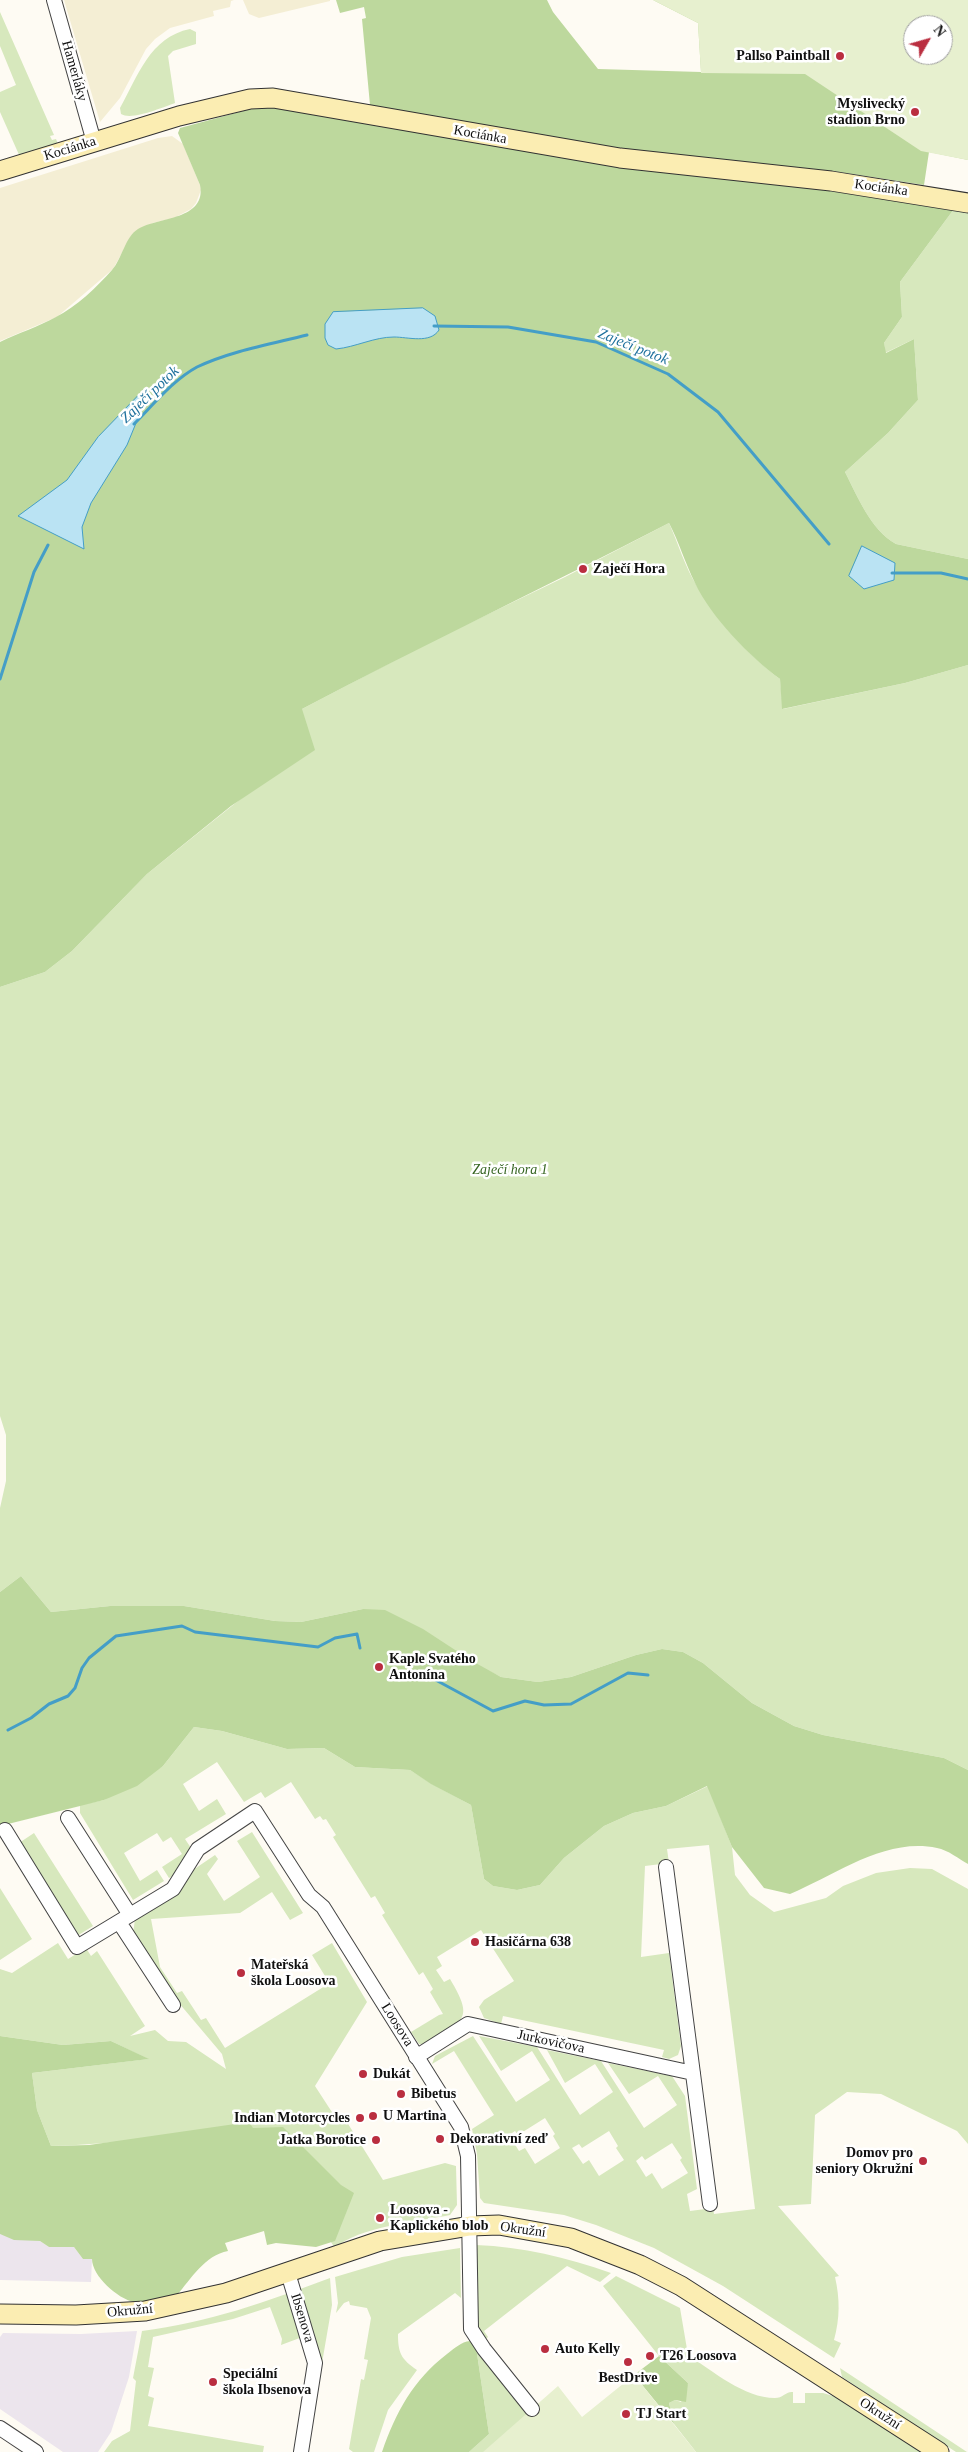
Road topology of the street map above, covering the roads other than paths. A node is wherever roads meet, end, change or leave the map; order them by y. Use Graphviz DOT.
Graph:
graph roads {
  1 [pos="54,0"];
  2 [pos="94,142"];
  3 [pos="0,171"];
  4 [pos="968,202"];
  5 [pos="68,1818"];
  6 [pos="5,1830"];
  7 [pos="666,1867"];
  8 [pos="125,1918"];
  9 [pos="173,2004"];
  10 [pos="416,2057"];
  11 [pos="693,2073"];
  12 [pos="710,2204"];
  13 [pos="470,2226"];
  14 [pos="288,2273"];
  15 [pos="0,2314"];
  16 [pos="532,2409"];
  17 [pos="0,2428"];
  18 [pos="36,2452"];
  19 [pos="301,2452"];
  20 [pos="939,2452"];
  1 -- 2 [label="street, Hamerláky"];
  2 -- 3 [label="street, Kociánka"];
  2 -- 4 [label="street, Kociánka"];
  5 -- 8 [label="street"];
  6 -- 8 [label="street, Loosova"];
  7 -- 11 [label="street"];
  8 -- 9 [label="street"];
  8 -- 10 [label="street, Loosova"];
  10 -- 11 [label="street, Jurkovičova"];
  10 -- 13 [label="street, Loosova"];
  11 -- 12 [label="street"];
  13 -- 14 [label="street, Okružní"];
  13 -- 16 [label="street, Loosova"];
  13 -- 20 [label="street, Okružní"];
  14 -- 15 [label="street, Okružní"];
  14 -- 19 [label="street, Ibsenova"];
  17 -- 18 [label="street"];
}
